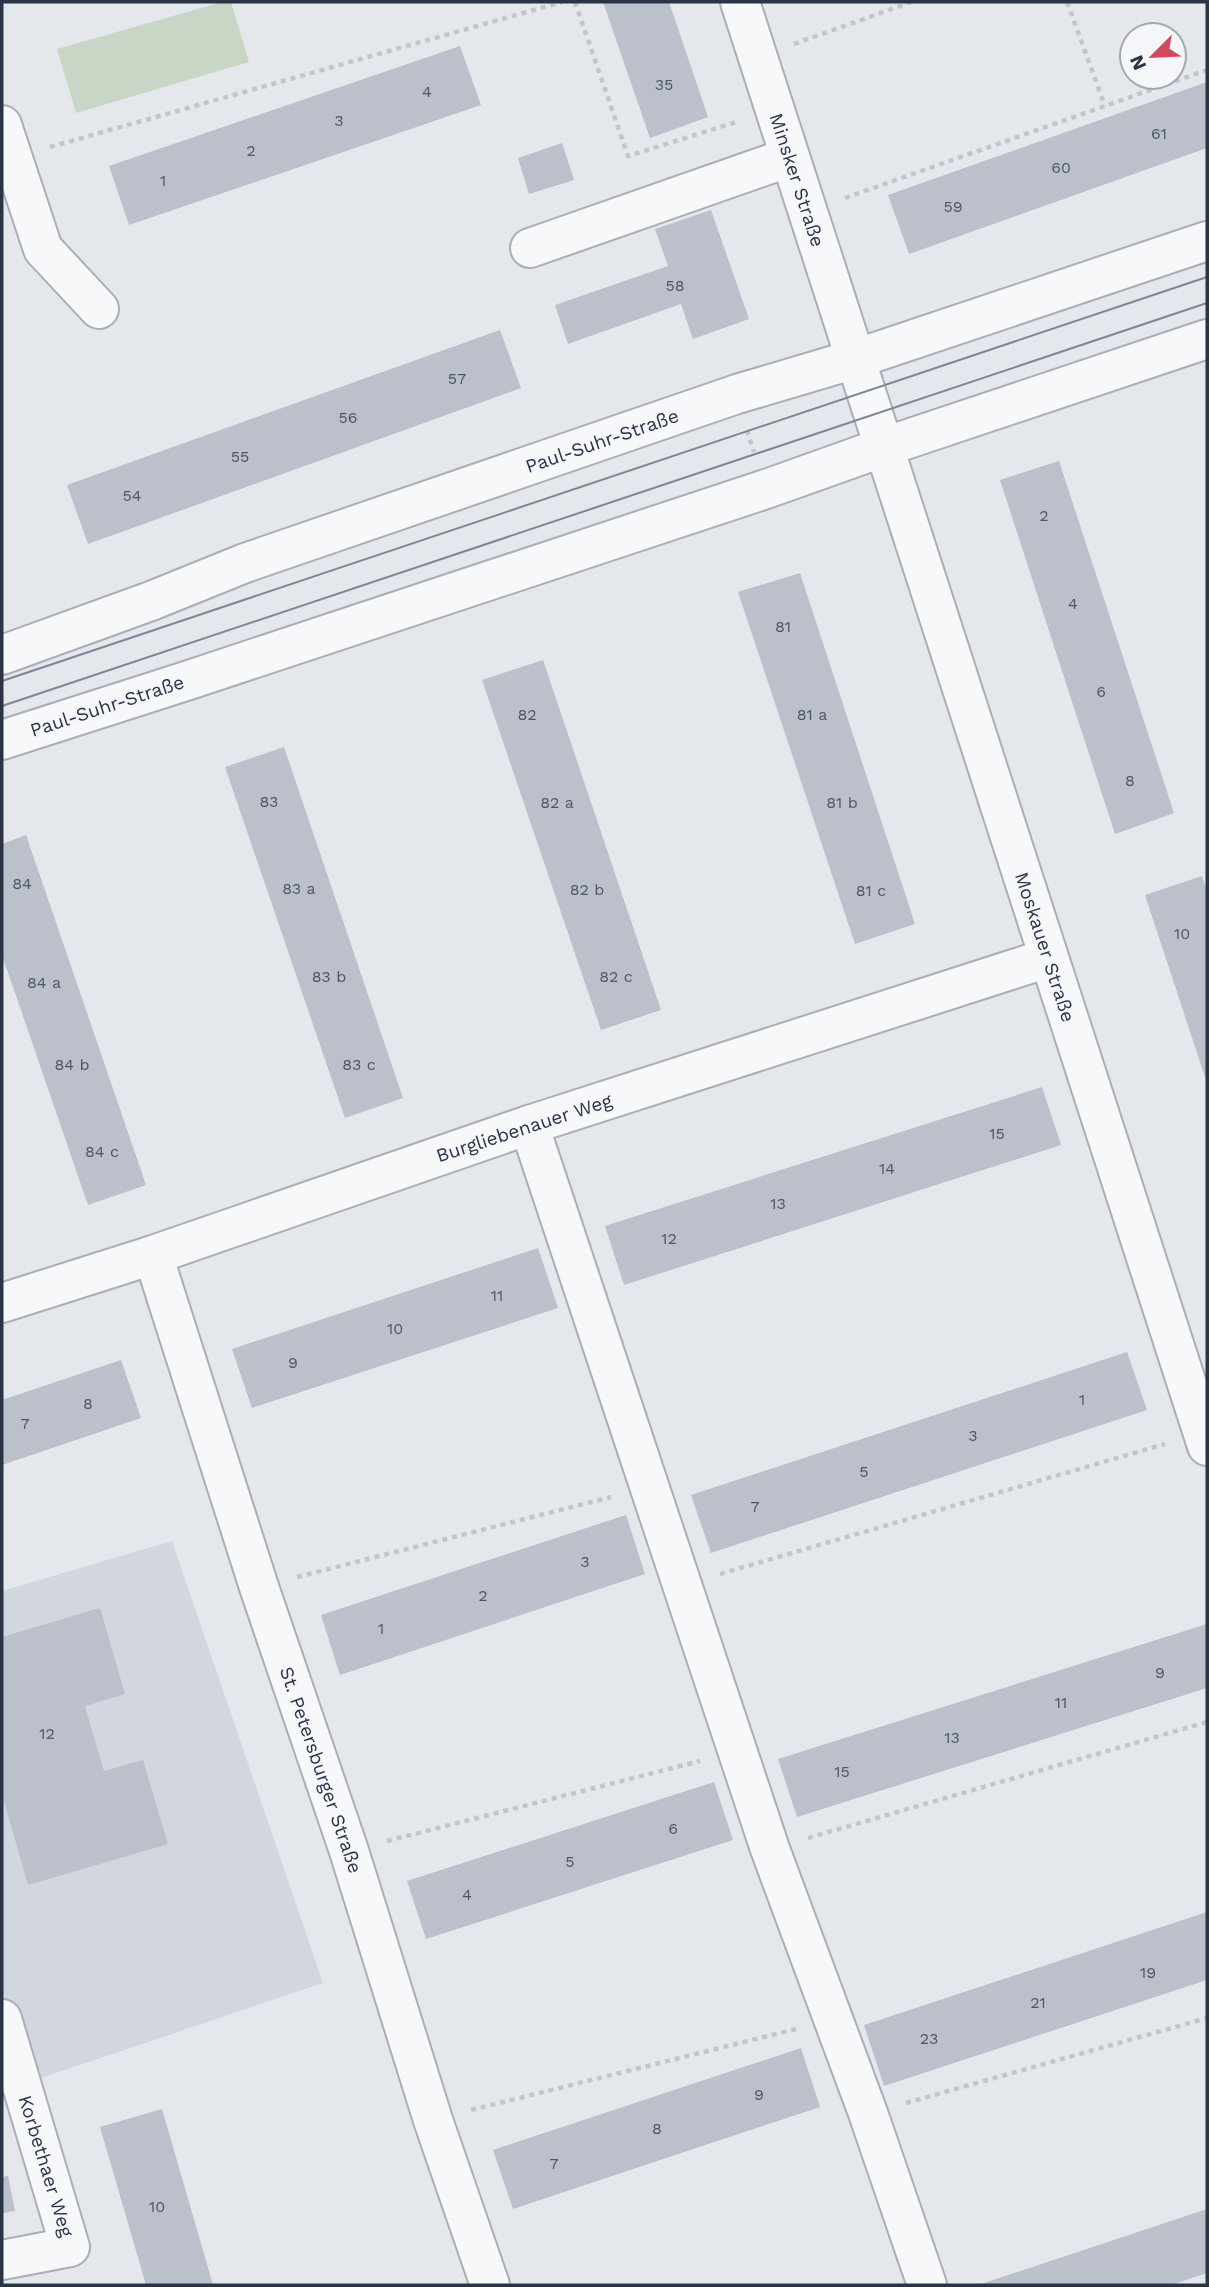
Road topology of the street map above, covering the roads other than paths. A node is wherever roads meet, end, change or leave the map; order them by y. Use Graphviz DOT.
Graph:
graph roads {
  1 [pos="740,2"];
  2 [pos="7,141"];
  3 [pos="790,157"];
  4 [pos="1207,241"];
  5 [pos="530,248"];
  6 [pos="99,309"];
  7 [pos="1207,340"];
  8 [pos="855,359"];
  9 [pos="884,447"];
  10 [pos="2,655"];
  11 [pos="2,740"];
  12 [pos="1048,958"];
  13 [pos="529,1125"];
  14 [pos="153,1255"];
  15 [pos="2,1303"];
  16 [pos="1205,1440"];
  17 [pos="2,2019"];
  18 [pos="2,2260"];
  19 [pos="489,2285"];
  20 [pos="927,2285"];
  1 -- 3 [label="street, Minsker Straße"];
  2 -- 6 [label="street"];
  3 -- 5 [label="street"];
  3 -- 8 [label="street, Minsker Straße"];
  4 -- 8 [label="street, Paul-Suhr-Straße"];
  7 -- 9 [label="street, Paul-Suhr-Straße"];
  8 -- 9 [label="street, Minsker Straße"];
  8 -- 10 [label="street, Paul-Suhr-Straße"];
  9 -- 11 [label="street, Paul-Suhr-Straße"];
  9 -- 12 [label="street, Moskauer Straße"];
  12 -- 13 [label="street, Burgliebenauer Weg"];
  12 -- 16 [label="street, Moskauer Straße"];
  13 -- 14 [label="street, Burgliebenauer Weg"];
  13 -- 20 [label="street"];
  14 -- 15 [label="street, Burgliebenauer Weg"];
  14 -- 19 [label="street, St. Petersburger Straße"];
  17 -- 18 [label="street, Korbethaer Weg"];
}
